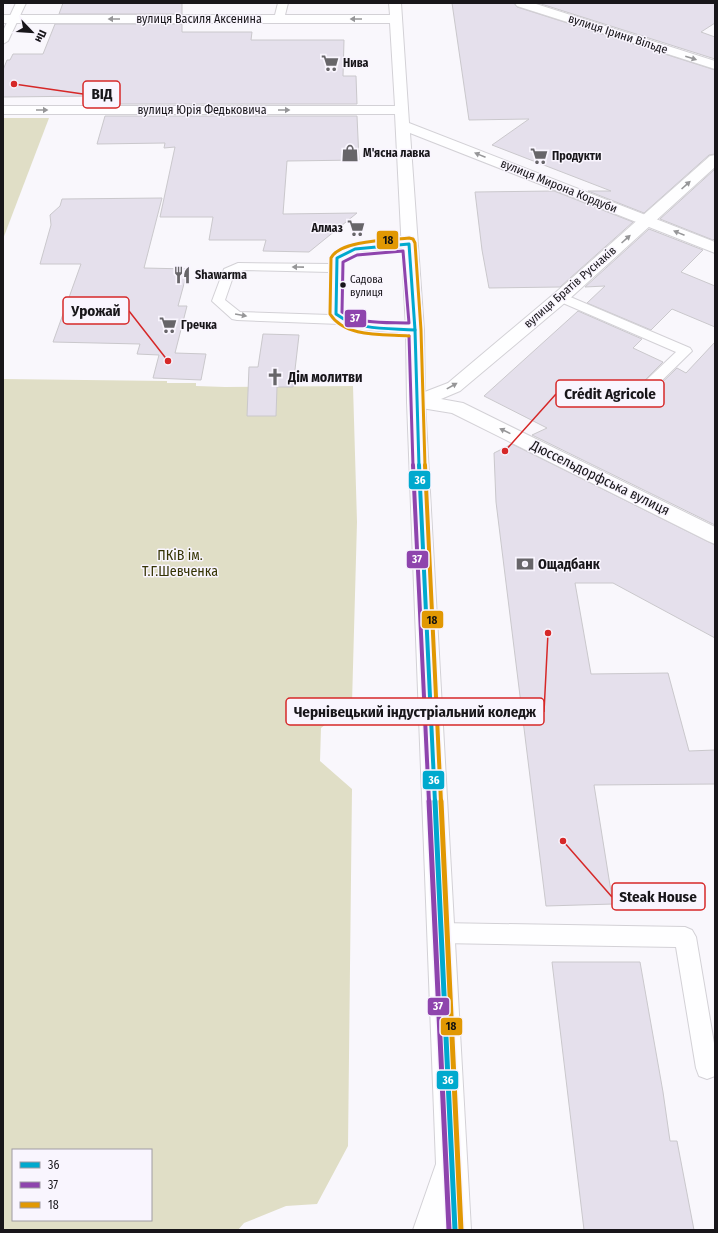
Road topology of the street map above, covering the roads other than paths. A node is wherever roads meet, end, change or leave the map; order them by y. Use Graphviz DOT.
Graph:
graph roads {
  1 [pos="21,3"];
  2 [pos="283,3"];
  3 [pos="395,3"];
  4 [pos="521,3"];
  5 [pos="8,19"];
  6 [pos="279,19"];
  7 [pos="395,19"];
  8 [pos="3,41"];
  9 [pos="715,65"];
  10 [pos="3,110"];
  11 [pos="402,110"];
  12 [pos="404,126"];
  13 [pos="715,159"];
  14 [pos="646,220"];
  15 [pos="409,244"];
  16 [pos="715,248"];
  17 [pos="337,268"];
  18 [pos="561,297"];
  19 [pos="342,320"];
  20 [pos="415,330"];
  21 [pos="640,394"];
  22 [pos="416,402"];
  23 [pos="715,536"];
  24 [pos="440,933"];
  25 [pos="707,1068"];
  26 [pos="452,1161"];
  27 [pos="429,1230"];
  28 [pos="455,1230"];
  1 -- 5 [label="lane"];
  2 -- 6 [label="lane"];
  3 -- 7 [label="street"];
  4 -- 9 [label="street, вулиця Ірини Вільде, one-way"];
  6 -- 5 [label="street, вулиця Василя Аксенина, one-way"];
  5 -- 8 [label="lane"];
  7 -- 6 [label="street, вулиця Василя Аксенина, one-way"];
  7 -- 11 [label="street"];
  10 -- 11 [label="street, вулиця Юрія Федьковича, one-way"];
  11 -- 12 [label="street"];
  14 -- 12 [label="street, вулиця Мирона Кордуби, one-way"];
  12 -- 15 [label="street"];
  14 -- 13 [label="street, вулиця Братів Руснаків, one-way"];
  16 -- 14 [label="street, вулиця Мирона Кордуби, one-way"];
  18 -- 14 [label="street, вулиця Братів Руснаків, one-way"];
  15 -- 17 [label="lane"];
  15 -- 20 [label="street"];
  17 -- 19 [label="lane"];
  17 -- 19 [label="lane, one-way"];
  18 -- 21 [label="lane"];
  22 -- 18 [label="street, вулиця Братів Руснаків, one-way"];
  19 -- 20 [label="lane"];
  20 -- 22 [label="street"];
  23 -- 22 [label="street, Дюссельдорфська вулиця, one-way"];
  22 -- 24 [label="street"];
  24 -- 25 [label="lane"];
  24 -- 26 [label="street"];
  26 -- 27 [label="street"];
  26 -- 28 [label="street"];
}
